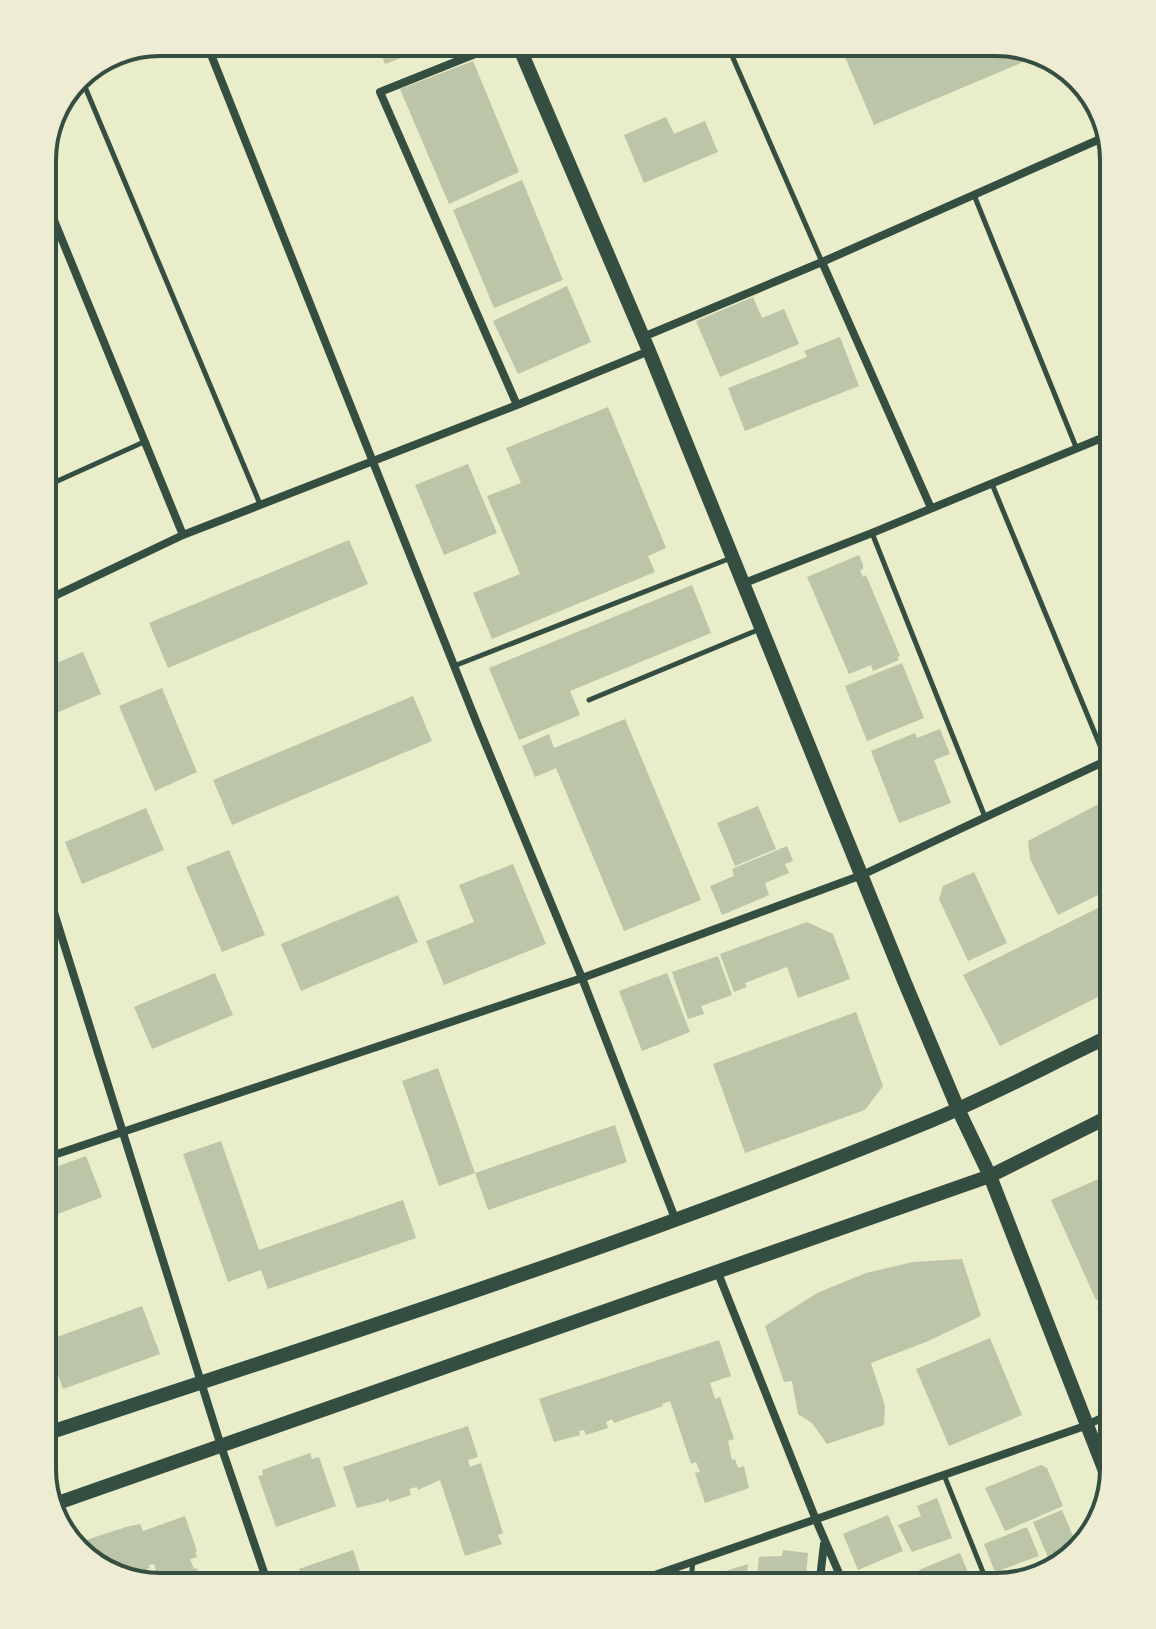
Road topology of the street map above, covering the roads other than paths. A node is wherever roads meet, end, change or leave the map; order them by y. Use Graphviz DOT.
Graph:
graph roads {
  1 [pos="212,56"];
  2 [pos="470,56"];
  3 [pos="523,56"];
  4 [pos="732,56"];
  5 [pos="86,89"];
  6 [pos="1098,140"];
  7 [pos="974,195"];
  8 [pos="56,225"];
  9 [pos="822,262"];
  10 [pos="646,344"];
  11 [pos="517,405"];
  12 [pos="1100,439"];
  13 [pos="146,441"];
  14 [pos="1076,447"];
  15 [pos="374,460"];
  16 [pos="56,482"];
  17 [pos="991,483"];
  18 [pos="260,504"];
  19 [pos="931,508"];
  20 [pos="872,533"];
  21 [pos="183,535"];
  22 [pos="732,557"];
  23 [pos="742,584"];
  24 [pos="56,595"];
  25 [pos="761,628"];
  26 [pos="454,666"];
  27 [pos="589,700"];
  28 [pos="1100,736"];
  29 [pos="1100,764"];
  30 [pos="985,818"];
  31 [pos="862,875"];
  32 [pos="56,920"];
  33 [pos="582,978"];
  34 [pos="1100,1041"];
  35 [pos="958,1109"];
  36 [pos="1100,1121"];
  37 [pos="122,1131"];
  38 [pos="56,1154"];
  39 [pos="990,1176"];
  40 [pos="676,1221"];
  41 [pos="718,1273"];
  42 [pos="202,1382"];
  43 [pos="1100,1419"];
  44 [pos="1085,1426"];
  45 [pos="56,1430"];
  46 [pos="221,1446"];
  47 [pos="1100,1461"];
  48 [pos="944,1475"];
  49 [pos="62,1502"];
  50 [pos="816,1520"];
  51 [pos="825,1541"];
  52 [pos="693,1562"];
  53 [pos="264,1573"];
  54 [pos="661,1573"];
  55 [pos="692,1573"];
  56 [pos="821,1573"];
  57 [pos="839,1573"];
  58 [pos="983,1573"];
  1 -- 15 [label="street"];
  2 -- 11 [label="street"];
  3 -- 10 [label="main road"];
  4 -- 9 [label="lane"];
  5 -- 18 [label="lane"];
  6 -- 7 [label="street"];
  7 -- 9 [label="street"];
  7 -- 14 [label="lane"];
  8 -- 13 [label="street"];
  9 -- 10 [label="street"];
  9 -- 19 [label="street"];
  10 -- 11 [label="street"];
  10 -- 22 [label="main road"];
  11 -- 15 [label="street"];
  12 -- 14 [label="street"];
  13 -- 16 [label="lane"];
  13 -- 21 [label="street"];
  14 -- 17 [label="street"];
  15 -- 18 [label="street"];
  15 -- 26 [label="street"];
  17 -- 19 [label="street"];
  17 -- 28 [label="lane"];
  18 -- 21 [label="street"];
  19 -- 20 [label="street"];
  20 -- 23 [label="street"];
  20 -- 30 [label="lane"];
  21 -- 24 [label="street"];
  22 -- 23 [label="main road"];
  22 -- 26 [label="lane"];
  23 -- 25 [label="main road"];
  25 -- 27 [label="lane"];
  25 -- 31 [label="main road"];
  26 -- 33 [label="street"];
  29 -- 30 [label="street"];
  30 -- 31 [label="street"];
  31 -- 33 [label="street"];
  31 -- 35 [label="main road"];
  32 -- 37 [label="street"];
  33 -- 37 [label="street"];
  33 -- 40 [label="street"];
  34 -- 35 [label="main road"];
  35 -- 39 [label="main road"];
  35 -- 40 [label="main road"];
  36 -- 39 [label="main road"];
  37 -- 38 [label="street"];
  37 -- 42 [label="street"];
  39 -- 41 [label="main road"];
  39 -- 44 [label="main road"];
  40 -- 42 [label="main road"];
  41 -- 46 [label="main road"];
  41 -- 50 [label="street"];
  42 -- 45 [label="main road"];
  42 -- 46 [label="street"];
  43 -- 44 [label="street"];
  44 -- 47 [label="main road"];
  44 -- 48 [label="street"];
  46 -- 49 [label="main road"];
  46 -- 53 [label="street"];
  48 -- 50 [label="street"];
  48 -- 58 [label="lane"];
  50 -- 51 [label="street"];
  50 -- 52 [label="street"];
  51 -- 56 [label="street"];
  51 -- 57 [label="street"];
  52 -- 54 [label="street"];
  52 -- 55 [label="lane"];
}
